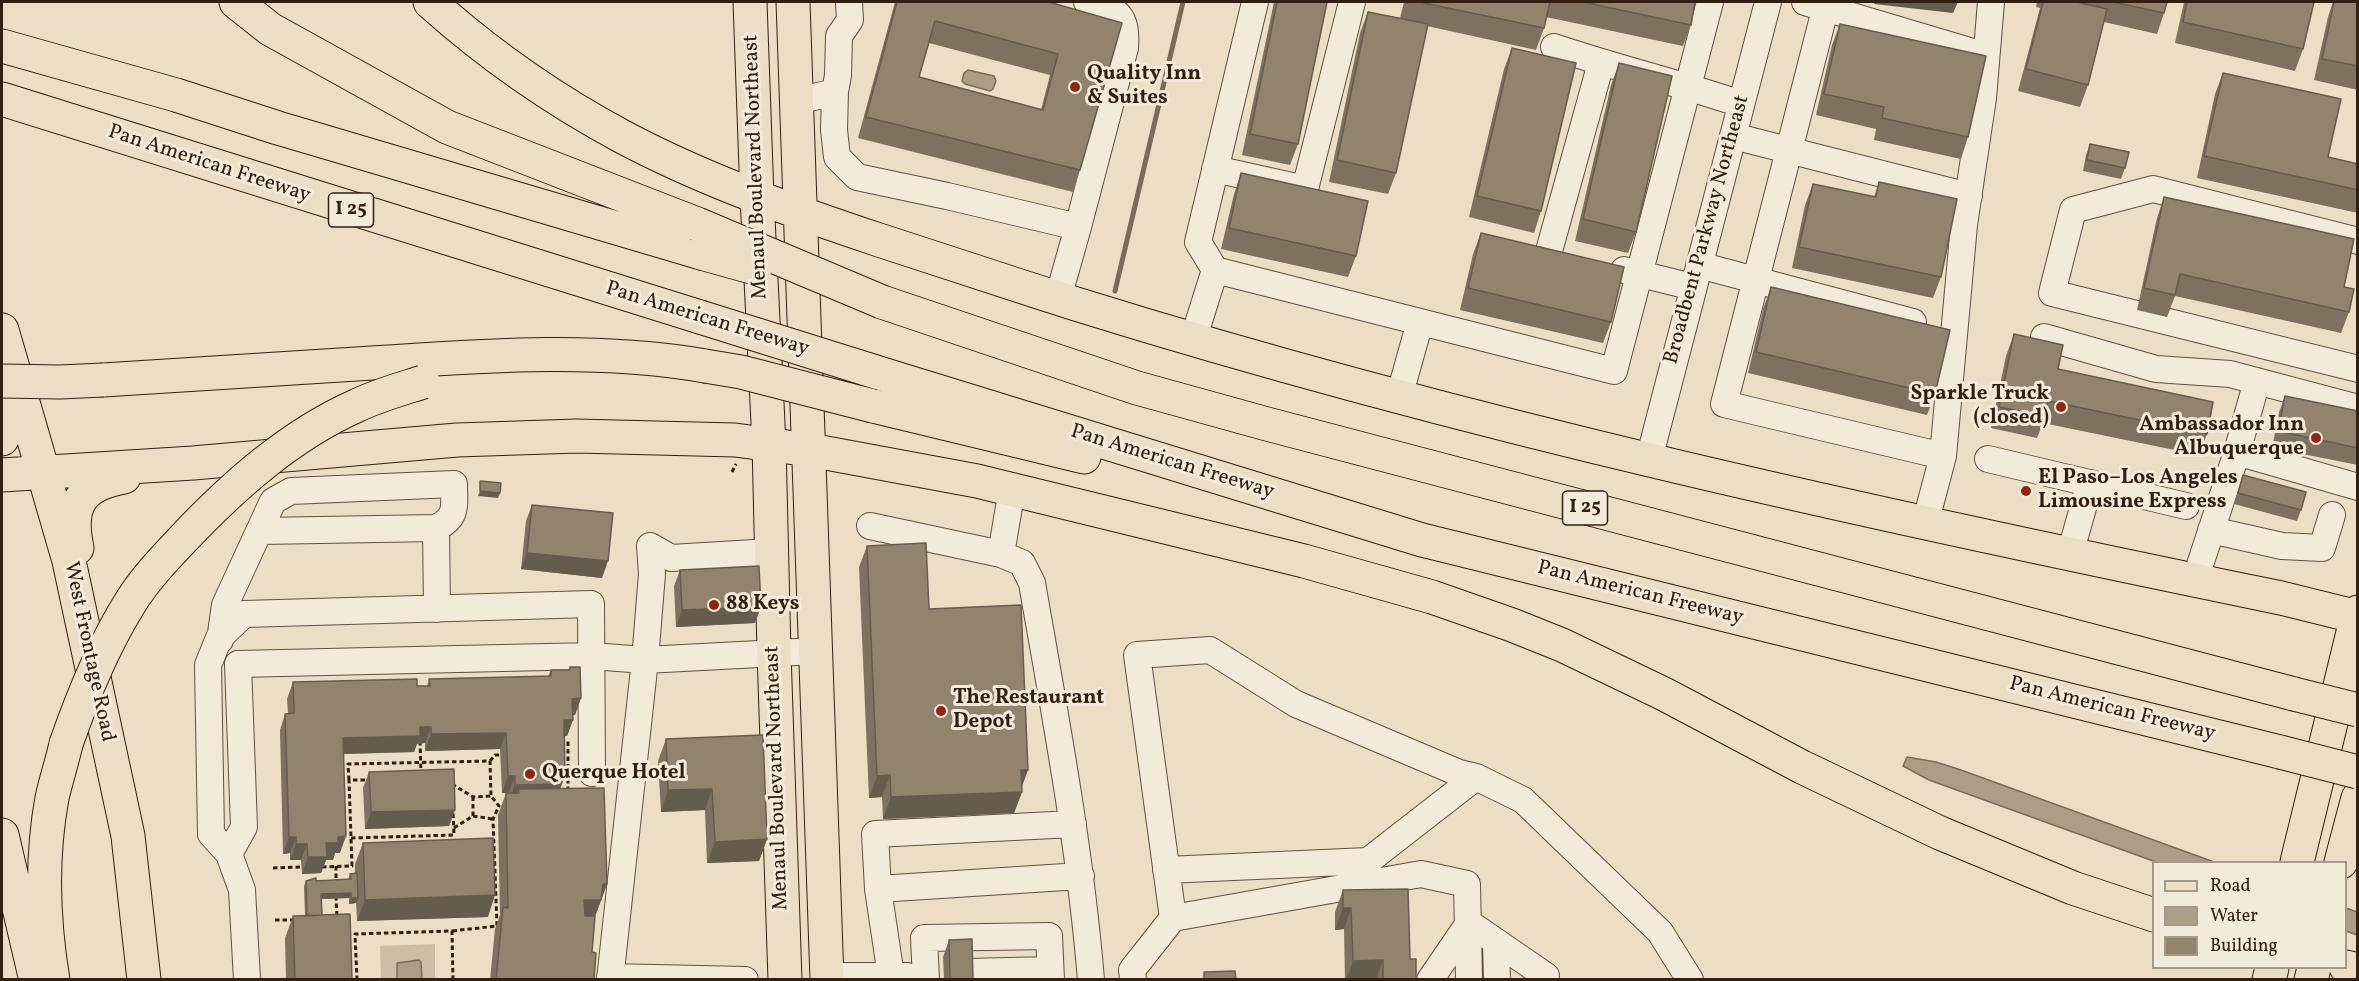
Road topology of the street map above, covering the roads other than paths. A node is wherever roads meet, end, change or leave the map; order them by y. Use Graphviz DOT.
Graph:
graph roads {
  1 [pos="236,2"];
  2 [pos="430,2"];
  3 [pos="750,2"];
  4 [pos="793,2"];
  5 [pos="849,2"];
  6 [pos="1087,2"];
  7 [pos="1255,2"];
  8 [pos="1352,2"];
  9 [pos="1710,2"];
  10 [pos="1768,2"];
  11 [pos="1991,2"];
  12 [pos="1819,3"];
  13 [pos="2,46"];
  14 [pos="1554,47"];
  15 [pos="1986,56"];
  16 [pos="1601,63"];
  17 [pos="1687,86"];
  18 [pos="835,92"];
  19 [pos="2,99"];
  20 [pos="797,101"];
  21 [pos="1741,104"];
  22 [pos="1733,136"];
  23 [pos="1788,148"];
  24 [pos="1215,169"];
  25 [pos="1969,196"];
  26 [pos="757,197"];
  27 [pos="801,213"];
  28 [pos="1078,227"];
  29 [pos="699,238"];
  30 [pos="2358,241"];
  31 [pos="1550,251"];
  32 [pos="1605,266"];
  33 [pos="1215,270"];
  34 [pos="1639,274"];
  35 [pos="1696,276"];
  36 [pos="1756,279"];
  37 [pos="1058,298"];
  38 [pos="1420,322"];
  39 [pos="1953,334"];
  40 [pos="2044,337"];
  41 [pos="1193,340"];
  42 [pos="596,354"];
  43 [pos="4,357"];
  44 [pos="2358,369"];
  45 [pos="2257,381"];
  46 [pos="1399,397"];
  47 [pos="2358,408"];
  48 [pos="2,439"];
  49 [pos="770,444"];
  50 [pos="810,450"];
  51 [pos="2237,452"];
  52 [pos="1943,456"];
  53 [pos="1649,459"];
  54 [pos="1988,459"];
  55 [pos="193,463"];
  56 [pos="45,473"];
  57 [pos="2,475"];
  58 [pos="2090,483"];
  59 [pos="2358,487"];
  60 [pos="1012,489"];
  61 [pos="2186,506"];
  62 [pos="2332,515"];
  63 [pos="1925,524"];
  64 [pos="870,526"];
  65 [pos="436,528"];
  66 [pos="2211,530"];
  67 [pos="261,531"];
  68 [pos="1422,540"];
  69 [pos="771,552"];
  70 [pos="1001,554"];
  71 [pos="2070,554"];
  72 [pos="2195,580"];
  73 [pos="437,609"];
  74 [pos="2357,615"];
  75 [pos="219,638"];
  76 [pos="816,651"];
  77 [pos="774,652"];
  78 [pos="591,656"];
  79 [pos="645,660"];
  80 [pos="238,664"];
  81 [pos="2358,710"];
  82 [pos="2358,772"];
  83 [pos="592,773"];
  84 [pos="1476,777"];
  85 [pos="2358,798"];
  86 [pos="1073,824"];
  87 [pos="2,835"];
  88 [pos="128,836"];
  89 [pos="2344,851"];
  90 [pos="229,854"];
  91 [pos="2297,861"];
  92 [pos="1166,870"];
  93 [pos="1081,876"];
  94 [pos="878,889"];
  95 [pos="2152,914"];
  96 [pos="1173,918"];
  97 [pos="1502,952"];
  98 [pos="1444,970"];
  99 [pos="940,975"];
  100 [pos="1051,975"];
  101 [pos="891,976"];
  102 [pos="610,978"];
  103 [pos="827,978"];
  104 [pos="36,980"];
  105 [pos="52,980"];
  106 [pos="144,980"];
  107 [pos="247,980"];
  108 [pos="745,980"];
  109 [pos="785,980"];
  110 [pos="1091,980"];
  111 [pos="1134,980"];
  112 [pos="1469,980"];
  113 [pos="1482,980"];
  114 [pos="1497,980"];
  115 [pos="1546,980"];
  116 [pos="1690,980"];
  1 -- 29 [label="main road"];
  2 -- 26 [label="main road"];
  3 -- 26 [label="main road, Menaul Boulevard Northeast"];
  4 -- 20 [label="main road, Menaul Boulevard Northeast"];
  5 -- 18 [label="street"];
  6 -- 28 [label="street"];
  7 -- 24 [label="street"];
  8 -- 24 [label="street"];
  9 -- 17 [label="street"];
  10 -- 21 [label="street, Broadbent Parkway Northeast"];
  11 -- 15 [label="street"];
  12 -- 15 [label="street"];
  12 -- 23 [label="street"];
  13 -- 29 [label="main road"];
  14 -- 16 [label="street"];
  15 -- 25 [label="street"];
  16 -- 17 [label="street"];
  16 -- 31 [label="street"];
  17 -- 21 [label="street"];
  17 -- 34 [label="street"];
  18 -- 20 [label="street"];
  18 -- 28 [label="street"];
  19 -- 68 [label="main road, Pan American Freeway / I 25, bridge"];
  20 -- 27 [label="main road, Menaul Boulevard Northeast"];
  21 -- 22 [label="street, Broadbent Parkway Northeast"];
  22 -- 23 [label="street"];
  22 -- 35 [label="street, Broadbent Parkway Northeast"];
  23 -- 25 [label="street"];
  23 -- 36 [label="street"];
  24 -- 33 [label="street"];
  25 -- 39 [label="street"];
  26 -- 27 [label="main road"];
  26 -- 49 [label="main road, Menaul Boulevard Northeast"];
  27 -- 37 [label="main road"];
  27 -- 50 [label="main road, Menaul Boulevard Northeast"];
  28 -- 37 [label="street"];
  29 -- 81 [label="main road, I 25, bridge"];
  30 -- 44 [label="street"];
  32 -- 34 [label="street"];
  33 -- 38 [label="street"];
  33 -- 41 [label="street"];
  34 -- 35 [label="street"];
  34 -- 38 [label="street"];
  35 -- 36 [label="street"];
  35 -- 53 [label="street, Broadbent Parkway Northeast"];
  36 -- 39 [label="street"];
  36 -- 52 [label="street"];
  37 -- 41 [label="main road"];
  38 -- 46 [label="street"];
  39 -- 52 [label="street"];
  40 -- 45 [label="street"];
  41 -- 46 [label="main road"];
  42 -- 43 [label="main road, bridge"];
  42 -- 68 [label="main road, bridge"];
  42 -- 105 [label="main road, bridge"];
  43 -- 48 [label="main road"];
  43 -- 56 [label="main road, West Frontage Road"];
  45 -- 47 [label="street"];
  45 -- 51 [label="street"];
  46 -- 53 [label="main road"];
  49 -- 50 [label="main road"];
  49 -- 55 [label="main road"];
  49 -- 69 [label="main road, Menaul Boulevard Northeast"];
  50 -- 60 [label="main road"];
  50 -- 76 [label="main road, Menaul Boulevard Northeast"];
  51 -- 59 [label="street"];
  51 -- 66 [label="street"];
  52 -- 63 [label="street"];
  53 -- 63 [label="main road"];
  54 -- 58 [label="street"];
  55 -- 56 [label="main road"];
  55 -- 88 [label="main road"];
  56 -- 57 [label="main road"];
  56 -- 88 [label="main road, West Frontage Road"];
  58 -- 61 [label="street"];
  58 -- 71 [label="street"];
  60 -- 70 [label="street"];
  60 -- 95 [label="main road"];
  62 -- 66 [label="street"];
  63 -- 71 [label="main road"];
  64 -- 70 [label="street"];
  65 -- 67 [label="street"];
  65 -- 67 [label="street"];
  65 -- 73 [label="street"];
  66 -- 72 [label="street"];
  67 -- 75 [label="street"];
  68 -- 82 [label="main road, Pan American Freeway / I 25, bridge"];
  69 -- 77 [label="main road, Menaul Boulevard Northeast"];
  69 -- 79 [label="street"];
  70 -- 86 [label="street"];
  71 -- 72 [label="main road"];
  72 -- 74 [label="main road"];
  73 -- 75 [label="street"];
  73 -- 78 [label="street"];
  74 -- 91 [label="main road"];
  75 -- 80 [label="street"];
  75 -- 90 [label="street"];
  76 -- 77 [label="street"];
  76 -- 103 [label="main road, Menaul Boulevard Northeast"];
  77 -- 79 [label="street"];
  77 -- 109 [label="main road, Menaul Boulevard Northeast"];
  78 -- 79 [label="street"];
  78 -- 80 [label="street"];
  78 -- 83 [label="street"];
  79 -- 102 [label="street"];
  80 -- 90 [label="street"];
  84 -- 92 [label="street"];
  84 -- 92 [label="street"];
  84 -- 116 [label="street"];
  85 -- 89 [label="main road"];
  86 -- 93 [label="street"];
  86 -- 94 [label="street"];
  87 -- 104 [label="main road"];
  88 -- 106 [label="main road, West Frontage Road"];
  90 -- 107 [label="street"];
  92 -- 96 [label="street"];
  93 -- 94 [label="street"];
  93 -- 110 [label="street"];
  94 -- 101 [label="street"];
  96 -- 97 [label="street"];
  96 -- 111 [label="street"];
  97 -- 98 [label="street"];
  97 -- 112 [label="street"];
  97 -- 113 [label="street"];
  97 -- 114 [label="street"];
  97 -- 115 [label="street"];
  99 -- 100 [label="street"];
  99 -- 100 [label="street"];
  99 -- 101 [label="street"];
  101 -- 103 [label="street"];
  102 -- 108 [label="street"];
}
